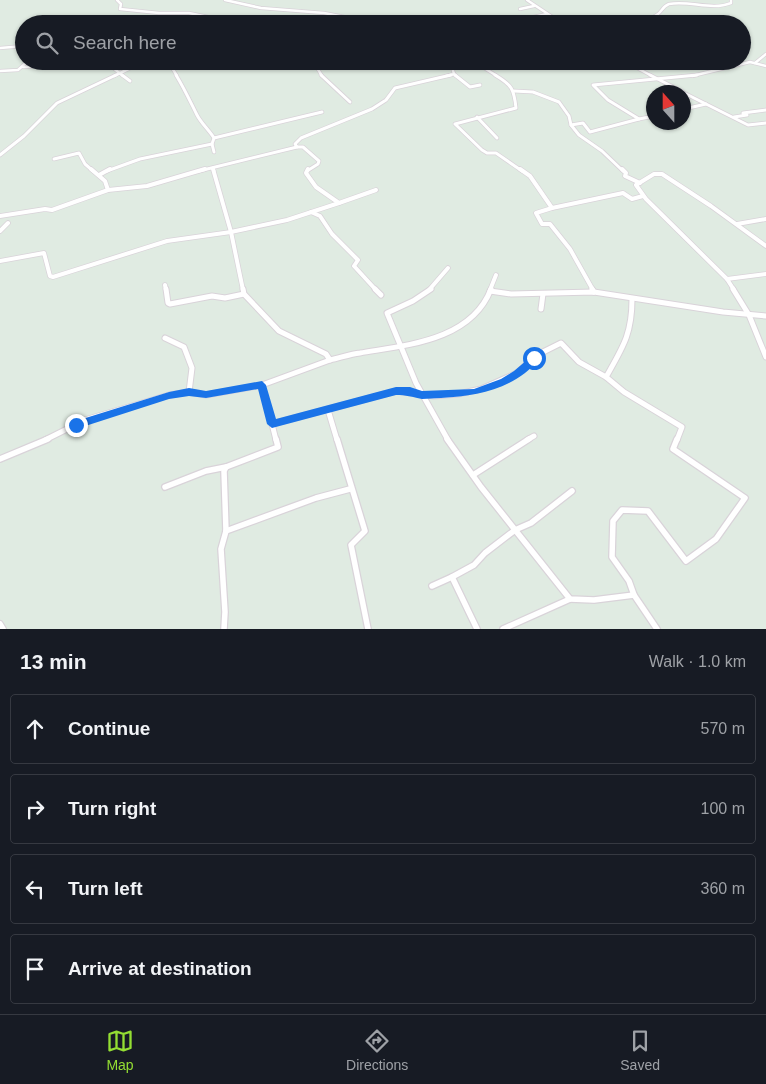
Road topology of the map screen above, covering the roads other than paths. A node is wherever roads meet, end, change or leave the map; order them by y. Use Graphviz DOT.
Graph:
graph roads {
  1 [pos="117,0"];
  2 [pos="225,0"];
  3 [pos="527,0"];
  4 [pos="730,0"];
  5 [pos="534,6"];
  6 [pos="520,9"];
  7 [pos="547,14"];
  8 [pos="199,15"];
  9 [pos="334,15"];
  10 [pos="542,15"];
  11 [pos="657,15"];
  12 [pos="15,47"];
  13 [pos="0,48"];
  14 [pos="766,54"];
  15 [pos="751,62"];
  16 [pos="755,63"];
  17 [pos="766,66"];
  18 [pos="18,70"];
  19 [pos="117,70"];
  20 [pos="128,70"];
  21 [pos="173,70"];
  22 [pos="318,70"];
  23 [pos="453,70"];
  24 [pos="487,70"];
  25 [pos="640,70"];
  26 [pos="717,70"];
  27 [pos="0,71"];
  28 [pos="122,73"];
  29 [pos="454,74"];
  30 [pos="658,80"];
  31 [pos="130,81"];
  32 [pos="480,85"];
  33 [pos="668,85"];
  34 [pos="514,91"];
  35 [pos="691,97"];
  36 [pos="614,100"];
  37 [pos="567,101"];
  38 [pos="608,101"];
  39 [pos="350,102"];
  40 [pos="559,102"];
  41 [pos="706,104"];
  42 [pos="691,107"];
  43 [pos="766,110"];
  44 [pos="322,112"];
  45 [pos="477,117"];
  46 [pos="734,117"];
  47 [pos="646,118"];
  48 [pos="638,119"];
  49 [pos="766,123"];
  50 [pos="571,125"];
  51 [pos="214,138"];
  52 [pos="497,138"];
  53 [pos="212,144"];
  54 [pos="297,147"];
  55 [pos="214,152"];
  56 [pos="0,155"];
  57 [pos="54,159"];
  58 [pos="213,168"];
  59 [pos="99,175"];
  60 [pos="640,183"];
  61 [pos="108,190"];
  62 [pos="376,190"];
  63 [pos="643,196"];
  64 [pos="339,203"];
  65 [pos="552,208"];
  66 [pos="311,212"];
  67 [pos="0,216"];
  68 [pos="766,219"];
  69 [pos="8,223"];
  70 [pos="737,224"];
  71 [pos="0,231"];
  72 [pos="231,232"];
  73 [pos="766,246"];
  74 [pos="0,262"];
  75 [pos="448,268"];
  76 [pos="766,274"];
  77 [pos="496,275"];
  78 [pos="727,279"];
  79 [pos="165,285"];
  80 [pos="490,291"];
  81 [pos="594,292"];
  82 [pos="244,294"];
  83 [pos="543,294"];
  84 [pos="381,295"];
  85 [pos="632,299"];
  86 [pos="541,309"];
  87 [pos="749,315"];
  88 [pos="766,316"];
  89 [pos="165,338"];
  90 [pos="400,348"];
  91 [pos="766,357"];
  92 [pos="330,360"];
  93 [pos="606,377"];
  94 [pos="262,385"];
  95 [pos="189,392"];
  96 [pos="422,395"];
  97 [pos="328,410"];
  98 [pos="272,424"];
  99 [pos="534,436"];
  100 [pos="0,459"];
  101 [pos="226,467"];
  102 [pos="473,475"];
  103 [pos="164,486"];
  104 [pos="350,489"];
  105 [pos="572,491"];
  106 [pos="515,530"];
  107 [pos="226,531"];
  108 [pos="452,577"];
  109 [pos="432,586"];
  110 [pos="634,595"];
  111 [pos="570,599"];
  112 [pos="0,624"];
  113 [pos="3,629"];
  114 [pos="224,629"];
  115 [pos="368,629"];
  116 [pos="477,629"];
  117 [pos="503,629"];
  118 [pos="657,629"];
  1 -- 8 [label="street"];
  2 -- 9 [label="street"];
  3 -- 5 [label="street"];
  4 -- 11 [label="street"];
  5 -- 6 [label="street"];
  5 -- 7 [label="street"];
  7 -- 10 [label="street"];
  12 -- 13 [label="street"];
  14 -- 16 [label="street"];
  15 -- 16 [label="street"];
  16 -- 17 [label="street"];
  18 -- 27 [label="street"];
  19 -- 28 [label="street"];
  20 -- 28 [label="street"];
  21 -- 51 [label="street"];
  22 -- 39 [label="street"];
  23 -- 29 [label="street"];
  24 -- 34 [label="street"];
  25 -- 30 [label="street"];
  26 -- 30 [label="street"];
  28 -- 31 [label="street"];
  28 -- 56 [label="street"];
  29 -- 32 [label="street"];
  29 -- 54 [label="street"];
  30 -- 33 [label="street"];
  30 -- 38 [label="street"];
  34 -- 40 [label="street"];
  34 -- 45 [label="street"];
  35 -- 41 [label="street"];
  36 -- 38 [label="street"];
  37 -- 40 [label="street"];
  38 -- 48 [label="street"];
  40 -- 50 [label="street"];
  41 -- 42 [label="street"];
  41 -- 46 [label="street"];
  43 -- 46 [label="street"];
  44 -- 51 [label="street"];
  45 -- 52 [label="street"];
  45 -- 65 [label="street"];
  46 -- 49 [label="street"];
  47 -- 48 [label="street"];
  48 -- 50 [label="street"];
  50 -- 60 [label="street"];
  51 -- 53 [label="street"];
  53 -- 55 [label="street"];
  53 -- 59 [label="street"];
  54 -- 58 [label="street"];
  54 -- 64 [label="street"];
  57 -- 59 [label="street"];
  58 -- 61 [label="street"];
  58 -- 72 [label="street"];
  59 -- 61 [label="street"];
  60 -- 63 [label="street"];
  60 -- 70 [label="street"];
  61 -- 67 [label="street"];
  62 -- 64 [label="street"];
  63 -- 65 [label="street"];
  63 -- 78 [label="street"];
  64 -- 66 [label="street"];
  65 -- 81 [label="street"];
  66 -- 72 [label="street"];
  66 -- 84 [label="street"];
  68 -- 70 [label="street"];
  69 -- 71 [label="street"];
  70 -- 73 [label="street"];
  72 -- 74 [label="street"];
  72 -- 82 [label="street"];
  75 -- 90 [label="street"];
  76 -- 78 [label="street"];
  77 -- 80 [label="street"];
  78 -- 87 [label="street"];
  79 -- 82 [label="street"];
  80 -- 83 [label="street"];
  80 -- 90 [label="street"];
  81 -- 83 [label="street"];
  81 -- 85 [label="street"];
  82 -- 92 [label="street"];
  83 -- 86 [label="street"];
  85 -- 87 [label="street"];
  85 -- 93 [label="street"];
  87 -- 88 [label="street"];
  87 -- 91 [label="street"];
  89 -- 95 [label="street"];
  90 -- 92 [label="street"];
  90 -- 96 [label="street"];
  92 -- 94 [label="street"];
  93 -- 96 [label="street"];
  93 -- 110 [label="street"];
  94 -- 95 [label="street"];
  94 -- 98 [label="street"];
  95 -- 100 [label="street"];
  96 -- 97 [label="street"];
  96 -- 102 [label="street"];
  97 -- 98 [label="street"];
  97 -- 104 [label="street"];
  98 -- 101 [label="street"];
  99 -- 102 [label="street"];
  101 -- 103 [label="street"];
  101 -- 107 [label="street"];
  102 -- 106 [label="street"];
  104 -- 107 [label="street"];
  104 -- 115 [label="street"];
  105 -- 106 [label="street"];
  106 -- 108 [label="street"];
  106 -- 111 [label="street"];
  107 -- 114 [label="street"];
  108 -- 109 [label="street"];
  108 -- 116 [label="street"];
  110 -- 111 [label="street"];
  110 -- 118 [label="street"];
  111 -- 117 [label="street"];
  112 -- 113 [label="street"];
}
